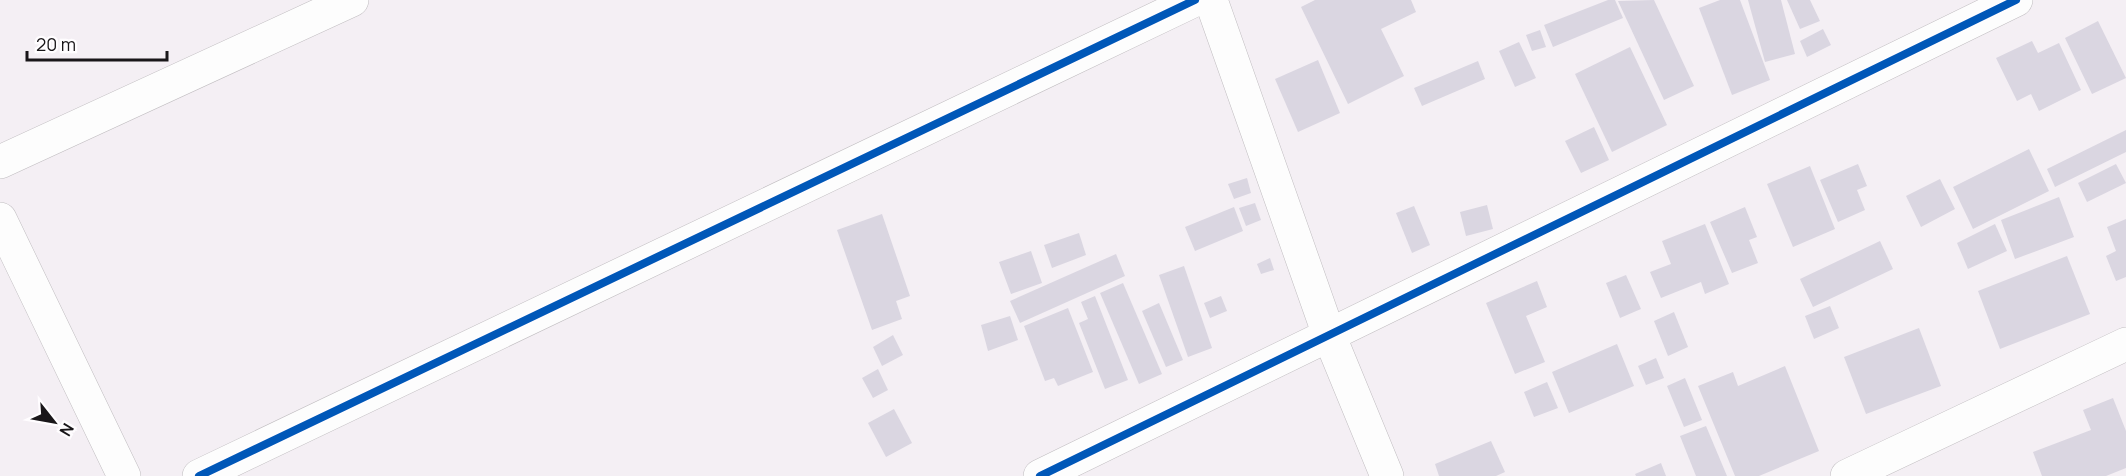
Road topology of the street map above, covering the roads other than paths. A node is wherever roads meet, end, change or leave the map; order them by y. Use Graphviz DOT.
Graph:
graph roads {
  1 [pos="352,0"];
  2 [pos="1195,0"];
  3 [pos="1211,0"];
  4 [pos="2016,0"];
  5 [pos="0,162"];
  6 [pos="0,219"];
  7 [pos="1329,335"];
  8 [pos="2126,344"];
  9 [pos="124,476"];
  10 [pos="199,476"];
  11 [pos="1040,476"];
  12 [pos="1387,476"];
  13 [pos="1847,476"];
  1 -- 5 [label="street"];
  2 -- 10 [label="street"];
  3 -- 7 [label="street"];
  4 -- 7 [label="street"];
  6 -- 9 [label="street"];
  7 -- 11 [label="street"];
  7 -- 12 [label="street"];
  8 -- 13 [label="street"];
}
